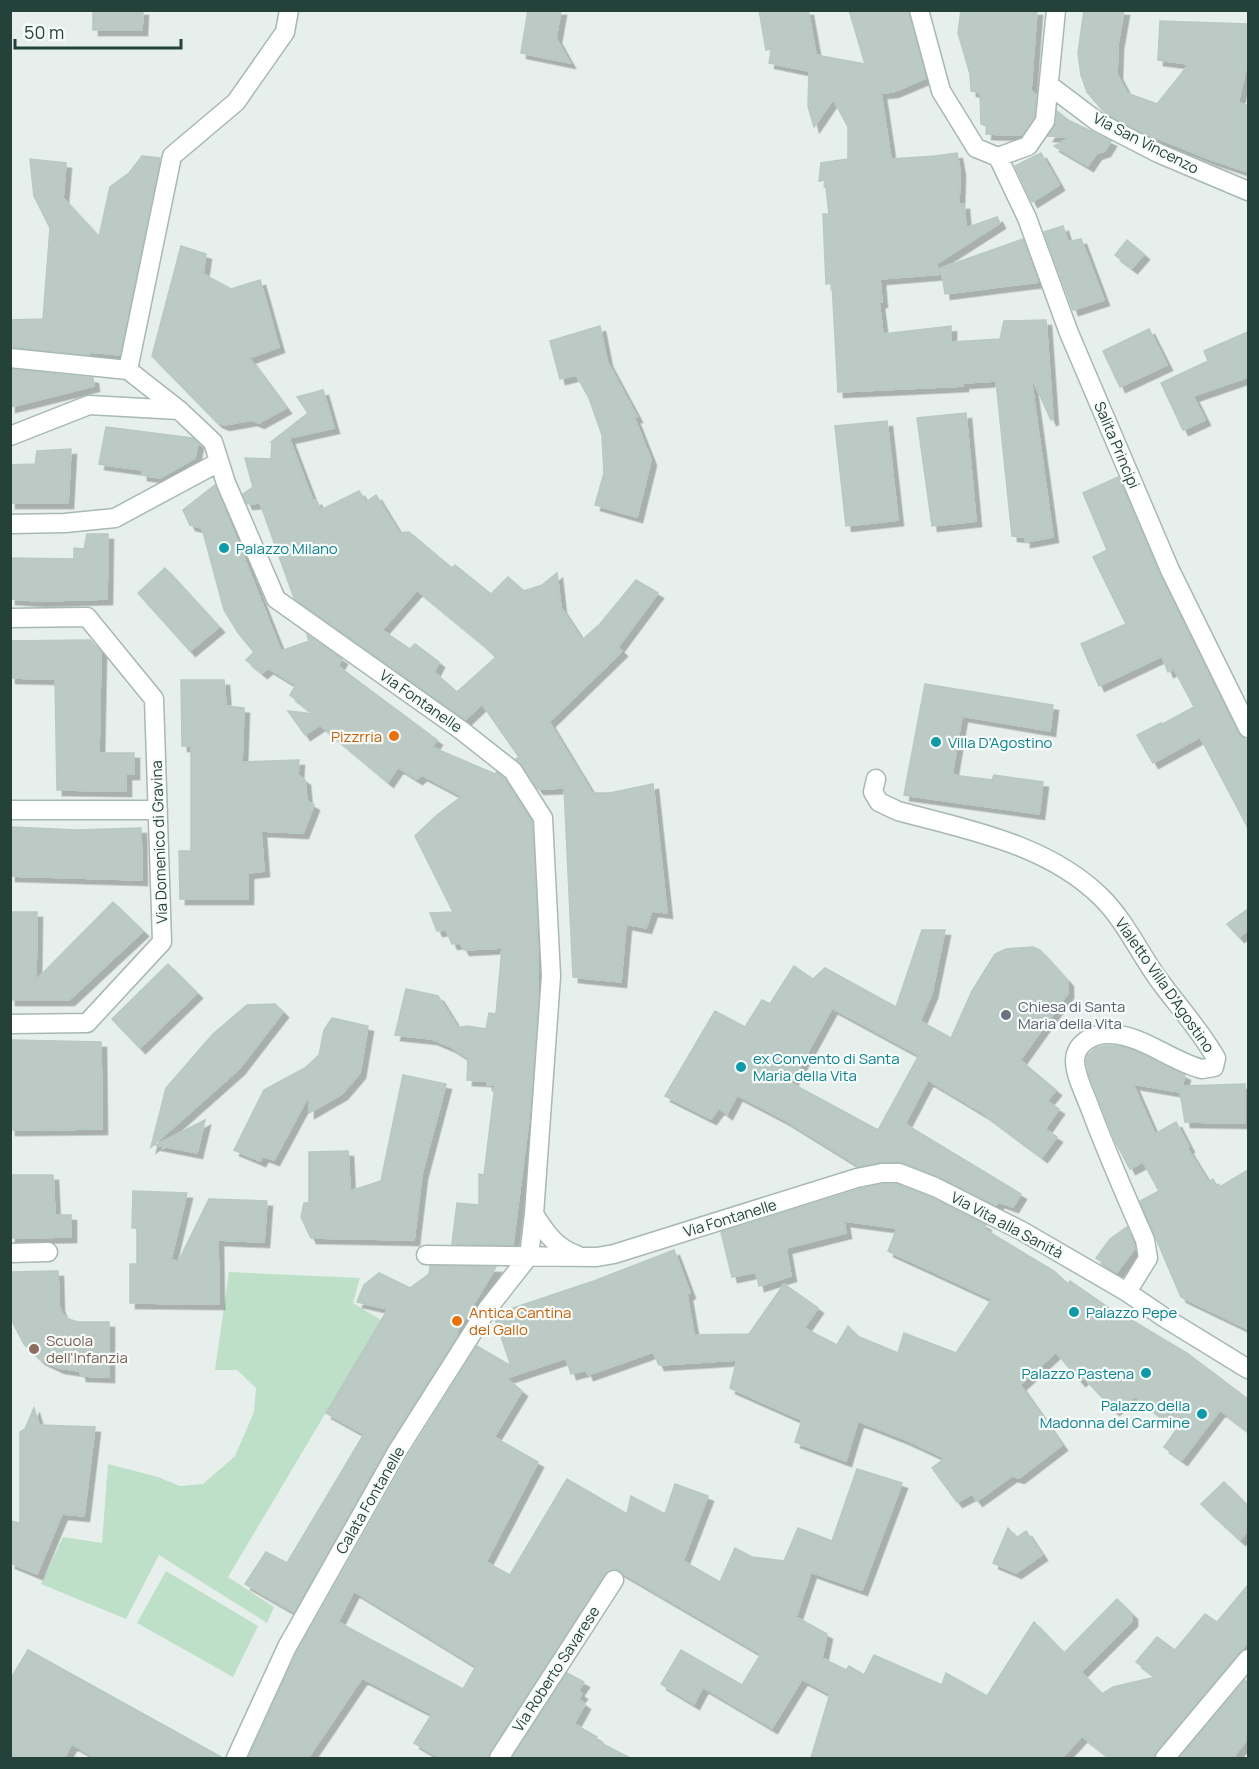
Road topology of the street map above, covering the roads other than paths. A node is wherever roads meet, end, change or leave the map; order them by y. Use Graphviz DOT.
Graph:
graph roads {
  1 [pos="289,10"];
  2 [pos="919,10"];
  3 [pos="1056,10"];
  4 [pos="1049,84"];
  5 [pos="998,157"];
  6 [pos="1248,191"];
  7 [pos="10,358"];
  8 [pos="128,370"];
  9 [pos="178,410"];
  10 [pos="10,436"];
  11 [pos="219,462"];
  12 [pos="10,524"];
  13 [pos="10,618"];
  14 [pos="1248,728"];
  15 [pos="876,779"];
  16 [pos="10,810"];
  17 [pos="158,810"];
  18 [pos="10,1024"];
  19 [pos="882,1173"];
  20 [pos="534,1214"];
  21 [pos="48,1252"];
  22 [pos="10,1253"];
  23 [pos="426,1255"];
  24 [pos="529,1256"];
  25 [pos="579,1256"];
  26 [pos="1127,1292"];
  27 [pos="1248,1369"];
  28 [pos="614,1580"];
  29 [pos="1248,1659"];
  30 [pos="236,1758"];
  31 [pos="499,1758"];
  32 [pos="1165,1758"];
  1 -- 8 [label="street"];
  2 -- 5 [label="street"];
  3 -- 4 [label="street"];
  4 -- 5 [label="street"];
  4 -- 6 [label="street, Via San Vincenzo"];
  5 -- 14 [label="street, Salita Principi"];
  7 -- 8 [label="street"];
  8 -- 9 [label="street, Via Fontanelle"];
  9 -- 10 [label="street"];
  9 -- 11 [label="street, Via Fontanelle"];
  11 -- 12 [label="street"];
  11 -- 20 [label="street, Via Fontanelle"];
  13 -- 17 [label="street, Via Domenico di Gravina"];
  15 -- 26 [label="street, Vialetto Villa D'Agostino"];
  16 -- 17 [label="street"];
  17 -- 18 [label="street, Via Domenico di Gravina"];
  19 -- 25 [label="street, Via Fontanelle"];
  19 -- 26 [label="street, Via Vita alla Sanità"];
  20 -- 24 [label="street, Via Fontanelle"];
  20 -- 25 [label="street"];
  21 -- 22 [label="street"];
  23 -- 24 [label="street"];
  24 -- 25 [label="street, Via Fontanelle"];
  24 -- 30 [label="street, Calata Fontanelle"];
  26 -- 27 [label="street, Via Vita alla Sanità"];
  28 -- 31 [label="street, Via Roberto Savarese"];
  29 -- 32 [label="street"];
}
